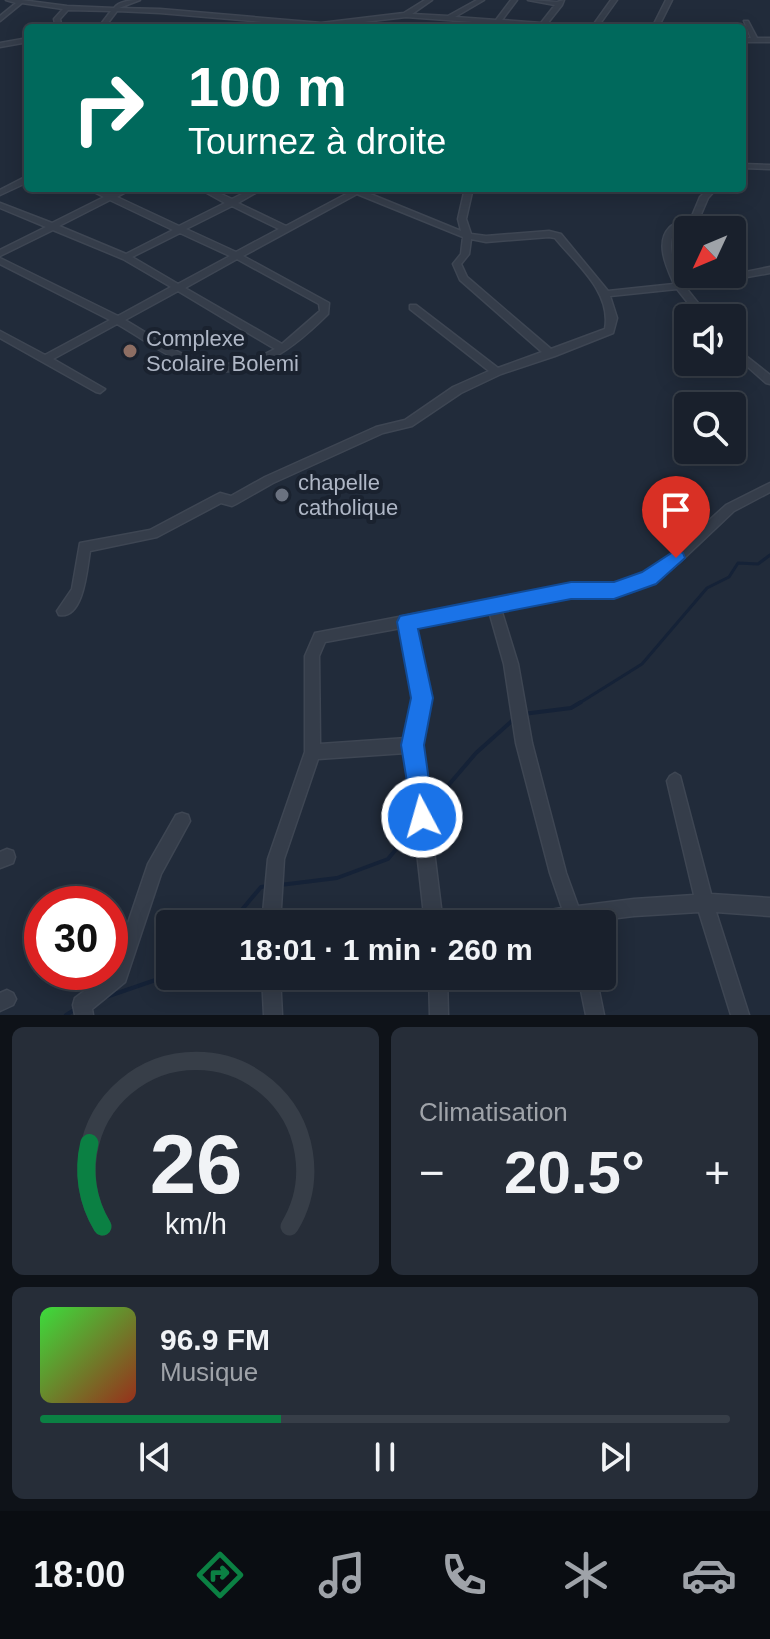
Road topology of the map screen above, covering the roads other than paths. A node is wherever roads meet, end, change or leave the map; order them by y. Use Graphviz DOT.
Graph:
graph roads {
  1 [pos="9,0"];
  2 [pos="137,0"];
  3 [pos="429,0"];
  4 [pos="481,0"];
  5 [pos="514,0"];
  6 [pos="531,0"];
  7 [pos="614,0"];
  8 [pos="669,0"];
  9 [pos="20,2"];
  10 [pos="36,2"];
  11 [pos="560,2"];
  12 [pos="67,8"];
  13 [pos="114,10"];
  14 [pos="406,15"];
  15 [pos="425,17"];
  16 [pos="0,19"];
  17 [pos="449,19"];
  18 [pos="377,20"];
  19 [pos="498,22"];
  20 [pos="746,22"];
  21 [pos="58,24"];
  22 [pos="104,24"];
  23 [pos="277,24"];
  24 [pos="347,24"];
  25 [pos="374,24"];
  26 [pos="422,24"];
  27 [pos="510,24"];
  28 [pos="544,24"];
  29 [pos="597,24"];
  30 [pos="657,24"];
  31 [pos="746,40"];
  32 [pos="755,40"];
  33 [pos="770,40"];
  34 [pos="24,41"];
  35 [pos="0,45"];
  36 [pos="746,166"];
  37 [pos="770,167"];
  38 [pos="0,180"];
  39 [pos="24,181"];
  40 [pos="15,185"];
  41 [pos="100,192"];
  42 [pos="120,192"];
  43 [pos="210,192"];
  44 [pos="253,192"];
  45 [pos="351,192"];
  46 [pos="363,192"];
  47 [pos="468,192"];
  48 [pos="709,192"];
  49 [pos="0,193"];
  50 [pos="110,196"];
  51 [pos="232,203"];
  52 [pos="0,205"];
  53 [pos="696,216"];
  54 [pos="55,225"];
  55 [pos="180,228"];
  56 [pos="674,228"];
  57 [pos="285,229"];
  58 [pos="467,236"];
  59 [pos="0,253"];
  60 [pos="237,256"];
  61 [pos="126,257"];
  62 [pos="0,261"];
  63 [pos="770,270"];
  64 [pos="674,274"];
  65 [pos="746,274"];
  66 [pos="674,286"];
  67 [pos="181,287"];
  68 [pos="681,288"];
  69 [pos="605,294"];
  70 [pos="694,304"];
  71 [pos="413,307"];
  72 [pos="120,321"];
  73 [pos="0,334"];
  74 [pos="281,348"];
  75 [pos="551,354"];
  76 [pos="45,359"];
  77 [pos="746,360"];
  78 [pos="497,372"];
  79 [pos="770,381"];
  80 [pos="100,389"];
  81 [pos="770,487"];
  82 [pos="494,606"];
  83 [pos="64,611"];
  84 [pos="407,622"];
  85 [pos="413,745"];
  86 [pos="313,752"];
  87 [pos="675,781"];
  88 [pos="182,821"];
  89 [pos="705,903"];
  90 [pos="770,907"];
  91 [pos="273,910"];
  92 [pos="432,910"];
  93 [pos="571,910"];
  94 [pos="616,913"];
  95 [pos="272,990"];
  96 [pos="438,990"];
  97 [pos="590,990"];
  98 [pos="84,1015"];
  99 [pos="273,1015"];
  100 [pos="439,1015"];
  101 [pos="595,1015"];
  102 [pos="740,1015"];
  1 -- 9 [label="street"];
  2 -- 13 [label="street"];
  3 -- 14 [label="street"];
  4 -- 17 [label="street"];
  5 -- 19 [label="street"];
  6 -- 11 [label="street"];
  7 -- 29 [label="street"];
  8 -- 30 [label="street"];
  9 -- 10 [label="street"];
  9 -- 16 [label="street"];
  10 -- 12 [label="street"];
  11 -- 28 [label="street"];
  12 -- 13 [label="street"];
  12 -- 21 [label="street"];
  13 -- 22 [label="street"];
  13 -- 23 [label="street"];
  14 -- 15 [label="street"];
  14 -- 18 [label="street"];
  15 -- 17 [label="street"];
  15 -- 26 [label="street"];
  17 -- 19 [label="street"];
  18 -- 24 [label="street"];
  18 -- 25 [label="street"];
  19 -- 27 [label="street"];
  20 -- 32 [label="street"];
  31 -- 32 [label="street"];
  32 -- 33 [label="street"];
  34 -- 35 [label="street"];
  36 -- 37 [label="street"];
  38 -- 40 [label="street"];
  39 -- 40 [label="street"];
  40 -- 49 [label="street"];
  41 -- 50 [label="street"];
  42 -- 50 [label="street"];
  43 -- 51 [label="street"];
  44 -- 51 [label="street"];
  45 -- 57 [label="street"];
  46 -- 58 [label="street"];
  47 -- 58 [label="street"];
  48 -- 53 [label="street"];
  50 -- 54 [label="street"];
  50 -- 55 [label="street"];
  51 -- 55 [label="street"];
  51 -- 57 [label="street"];
  52 -- 54 [label="street"];
  54 -- 59 [label="street"];
  54 -- 61 [label="street"];
  55 -- 60 [label="street"];
  55 -- 61 [label="street"];
  56 -- 64 [label="street"];
  57 -- 60 [label="street"];
  58 -- 69 [label="street"];
  58 -- 75 [label="street"];
  60 -- 67 [label="street"];
  60 -- 74 [label="street"];
  61 -- 67 [label="street"];
  62 -- 72 [label="street"];
  63 -- 65 [label="street"];
  66 -- 69 [label="street"];
  67 -- 72 [label="street"];
  67 -- 74 [label="street"];
  68 -- 70 [label="street"];
  69 -- 75 [label="street"];
  71 -- 78 [label="street"];
  72 -- 74 [label="street"];
  72 -- 76 [label="street"];
  73 -- 76 [label="street"];
  75 -- 78 [label="street"];
  76 -- 80 [label="street"];
  77 -- 79 [label="street"];
  78 -- 83 [label="street"];
  81 -- 82 [label="street"];
  82 -- 84 [label="street"];
  82 -- 93 [label="street"];
  84 -- 85 [label="street"];
  84 -- 86 [label="street"];
  85 -- 86 [label="street"];
  85 -- 92 [label="street"];
  86 -- 91 [label="street"];
  87 -- 89 [label="street"];
  88 -- 98 [label="street"];
  89 -- 90 [label="street"];
  89 -- 94 [label="street"];
  89 -- 102 [label="street"];
  95 -- 99 [label="street"];
  96 -- 100 [label="street"];
  97 -- 101 [label="street"];
}
